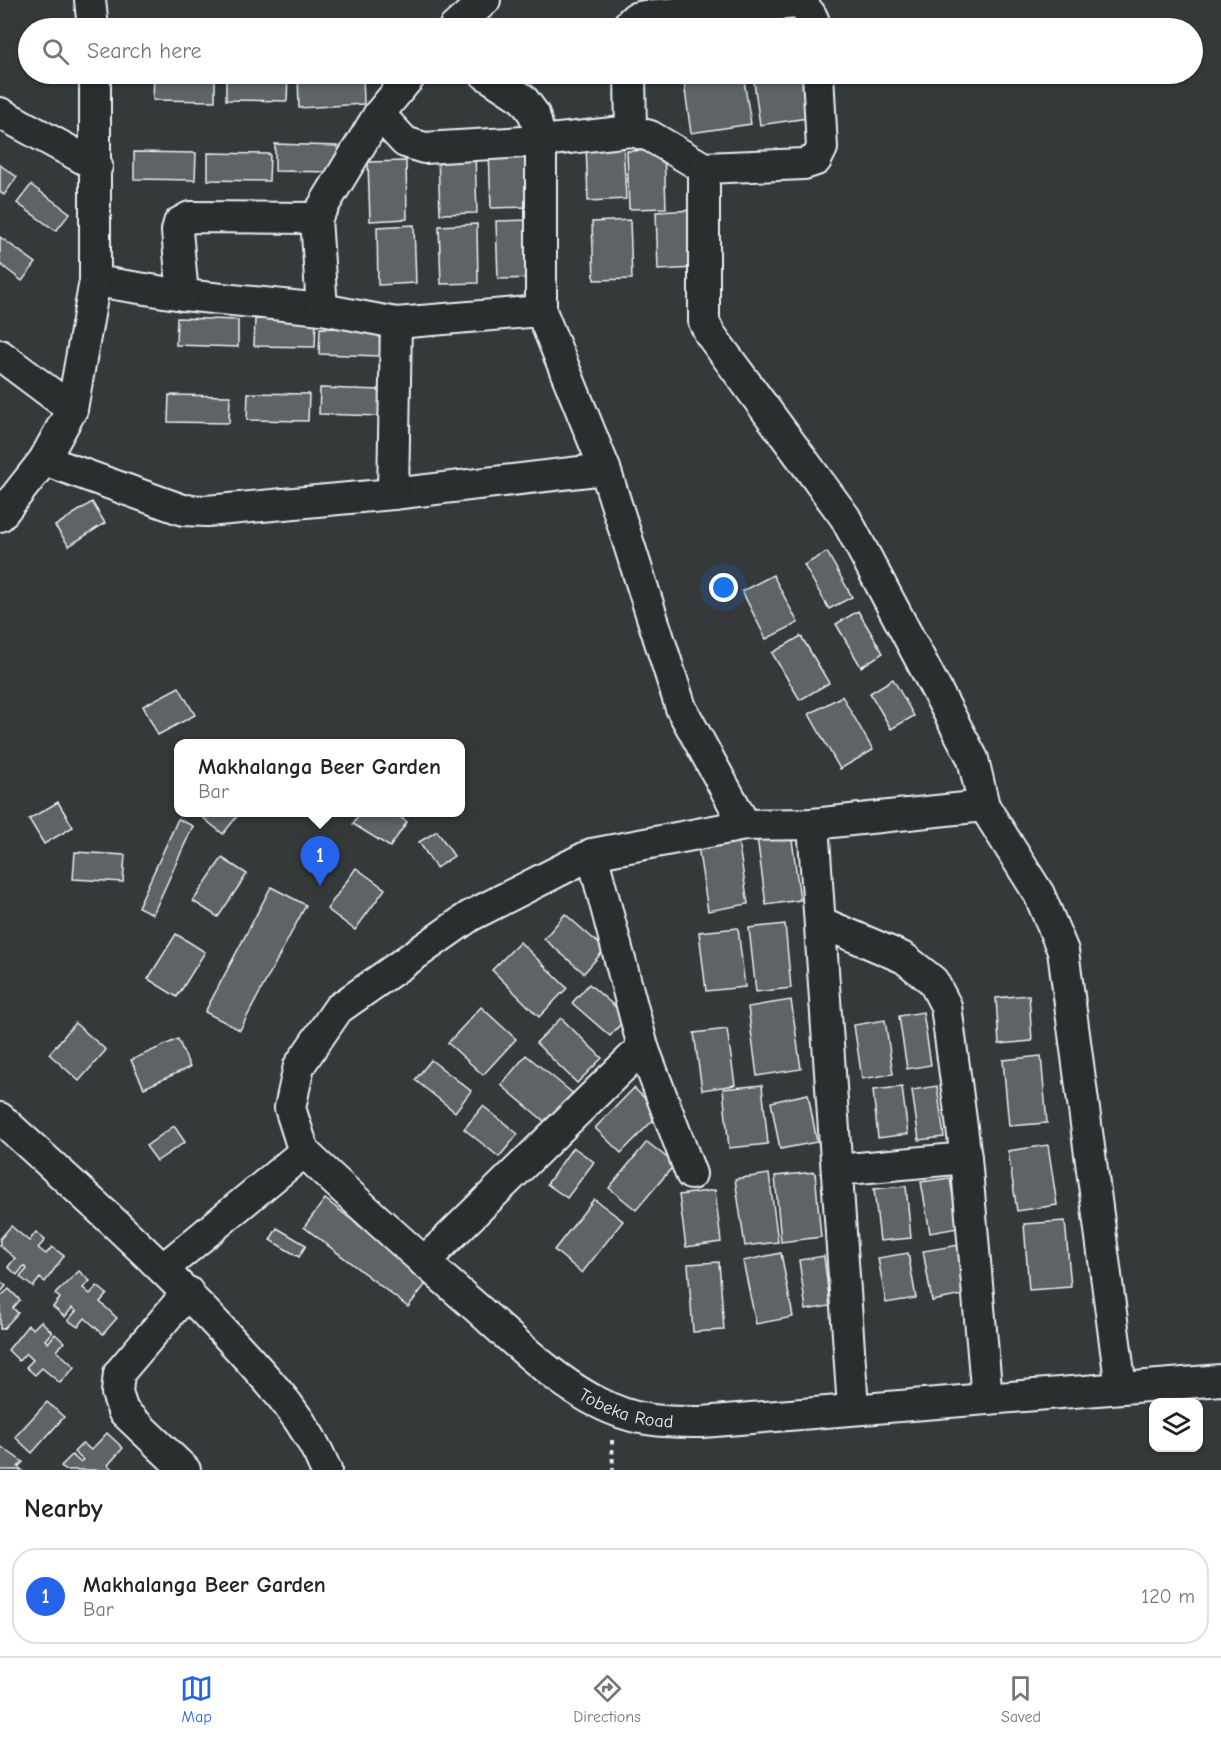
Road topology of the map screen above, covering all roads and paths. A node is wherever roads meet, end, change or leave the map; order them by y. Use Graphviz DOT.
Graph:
graph roads {
  1 [pos="90,0"];
  2 [pos="485,0"];
  3 [pos="92,18"];
  4 [pos="465,18"];
  5 [pos="635,18"];
  6 [pos="814,18"];
  7 [pos="95,84"];
  8 [pos="404,84"];
  9 [pos="500,84"];
  10 [pos="630,84"];
  11 [pos="819,84"];
  12 [pos="0,113"];
  13 [pos="378,114"];
  14 [pos="631,131"];
  15 [pos="541,141"];
  16 [pos="97,166"];
  17 [pos="704,168"];
  18 [pos="316,218"];
  19 [pos="95,281"];
  20 [pos="183,295"];
  21 [pos="322,309"];
  22 [pos="541,311"];
  23 [pos="396,323"];
  24 [pos="0,355"];
  25 [pos="72,409"];
  26 [pos="44,460"];
  27 [pos="605,469"];
  28 [pos="393,494"];
  29 [pos="0,516"];
  30 [pos="984,806"];
  31 [pos="813,824"];
  32 [pos="745,825"];
  33 [pos="592,854"];
  34 [pos="820,922"];
  35 [pos="643,1047"];
  36 [pos="0,1118"];
  37 [pos="304,1152"];
  38 [pos="966,1158"];
  39 [pos="837,1170"];
  40 [pos="691,1174"];
  41 [pos="424,1262"];
  42 [pos="164,1268"];
  43 [pos="188,1292"];
  44 [pos="1221,1380"];
  45 [pos="1121,1388"];
  46 [pos="987,1399"];
  47 [pos="853,1408"];
  48 [pos="171,1466"];
  49 [pos="326,1470"];
  1 -- 3 [label="street"];
  2 -- 4 [label="street"];
  5 -- 6 [label="street"];
  7 -- 16 [label="street"];
  8 -- 13 [label="street"];
  9 -- 15 [label="street"];
  10 -- 14 [label="street"];
  11 -- 17 [label="street"];
  12 -- 16 [label="street"];
  13 -- 15 [label="street"];
  13 -- 18 [label="street"];
  14 -- 15 [label="street"];
  14 -- 17 [label="street"];
  15 -- 22 [label="street"];
  16 -- 19 [label="street"];
  17 -- 30 [label="street"];
  18 -- 20 [label="street"];
  18 -- 21 [label="street"];
  19 -- 20 [label="street"];
  19 -- 25 [label="street"];
  20 -- 21 [label="street"];
  21 -- 23 [label="street"];
  22 -- 23 [label="street"];
  22 -- 27 [label="street"];
  23 -- 28 [label="street"];
  24 -- 25 [label="street"];
  25 -- 26 [label="street"];
  26 -- 28 [label="street"];
  26 -- 29 [label="street"];
  27 -- 28 [label="street"];
  27 -- 32 [label="street"];
  30 -- 31 [label="street"];
  30 -- 45 [label="street"];
  31 -- 32 [label="street"];
  31 -- 34 [label="street"];
  32 -- 33 [label="street"];
  33 -- 35 [label="street"];
  33 -- 37 [label="street"];
  34 -- 38 [label="street"];
  34 -- 39 [label="street"];
  35 -- 40 [label="street"];
  35 -- 41 [label="street"];
  36 -- 42 [label="street"];
  37 -- 41 [label="street, Tobeka Road"];
  37 -- 42 [label="street"];
  38 -- 39 [label="street"];
  38 -- 46 [label="street"];
  39 -- 47 [label="street"];
  41 -- 47 [label="street, Tobeka Road"];
  42 -- 43 [label="street"];
  43 -- 48 [label="street"];
  43 -- 49 [label="street"];
  44 -- 45 [label="street, Tobeka Road"];
  45 -- 46 [label="street, Tobeka Road"];
  46 -- 47 [label="street, Tobeka Road"];
}
